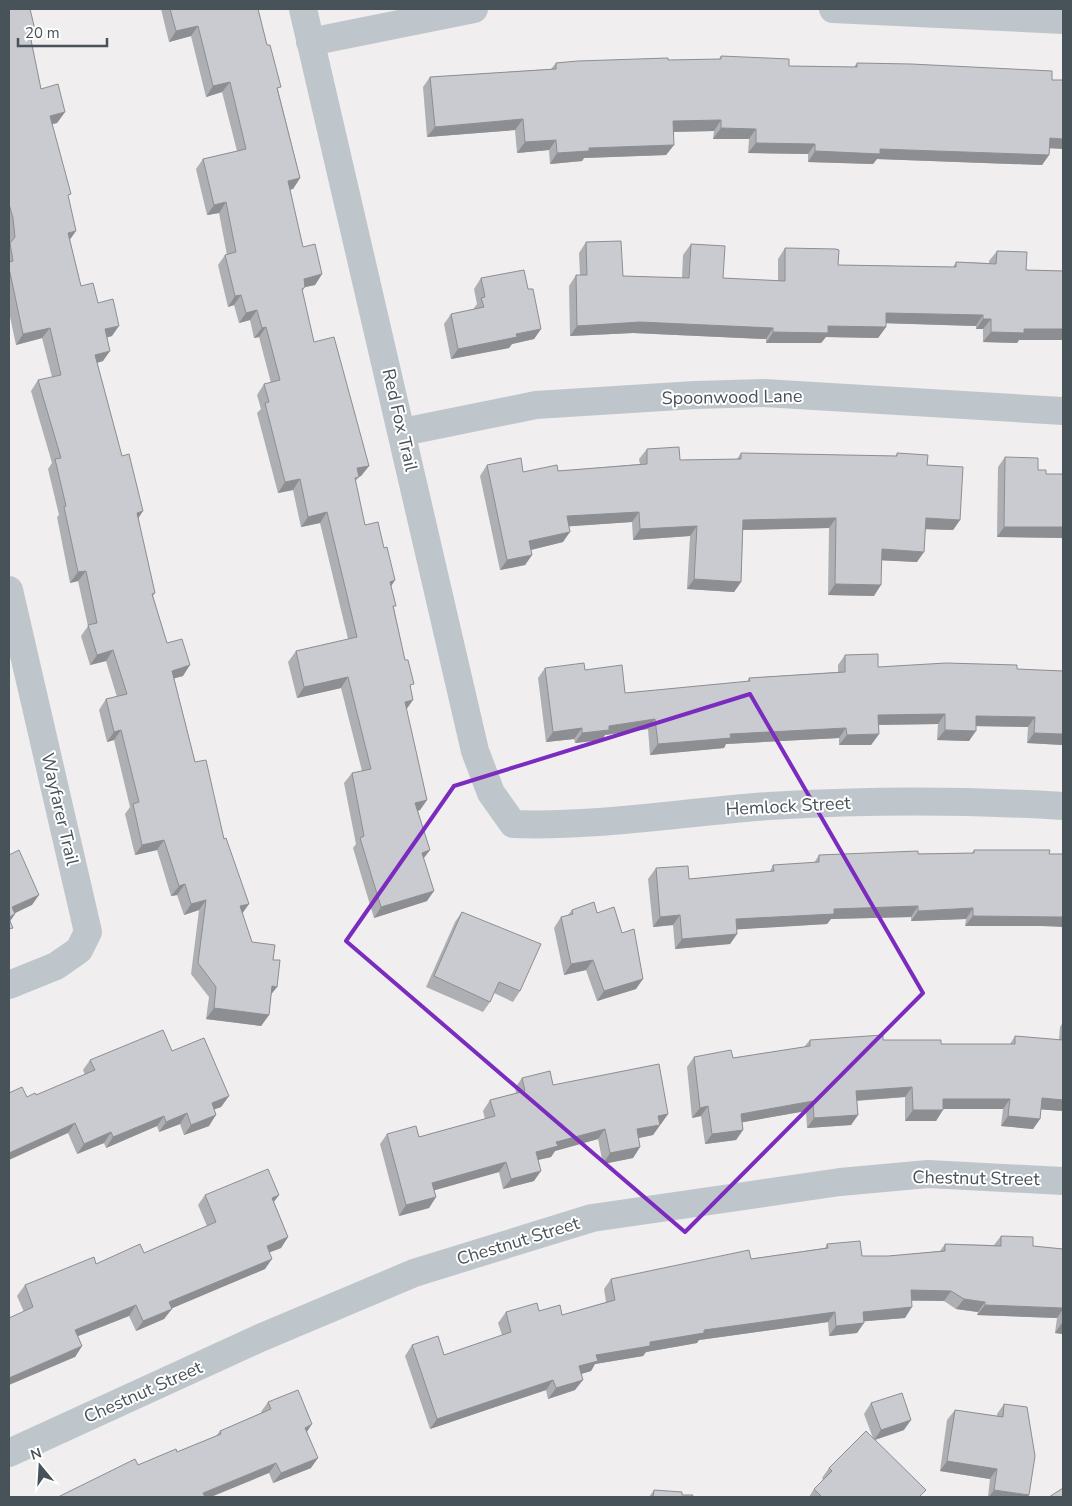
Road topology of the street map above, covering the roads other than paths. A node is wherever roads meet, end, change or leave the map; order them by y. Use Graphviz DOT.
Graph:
graph roads {
  1 [pos="303,9"];
  2 [pos="474,9"];
  3 [pos="833,9"];
  4 [pos="1063,20"];
  5 [pos="310,42"];
  6 [pos="1063,411"];
  7 [pos="403,432"];
  8 [pos="9,590"];
  9 [pos="1063,806"];
  10 [pos="513,824"];
  11 [pos="9,985"];
  12 [pos="1063,1181"];
  13 [pos="9,1453"];
  1 -- 5 [label="street, Red Fox Trail"];
  2 -- 5 [label="street"];
  3 -- 4 [label="street"];
  5 -- 7 [label="street, Red Fox Trail"];
  6 -- 7 [label="street, Spoonwood Lane"];
  7 -- 10 [label="street, Red Fox Trail"];
  8 -- 11 [label="street, Wayfarer Trail"];
  9 -- 10 [label="street, Hemlock Street"];
  12 -- 13 [label="street, Chestnut Street"];
}
